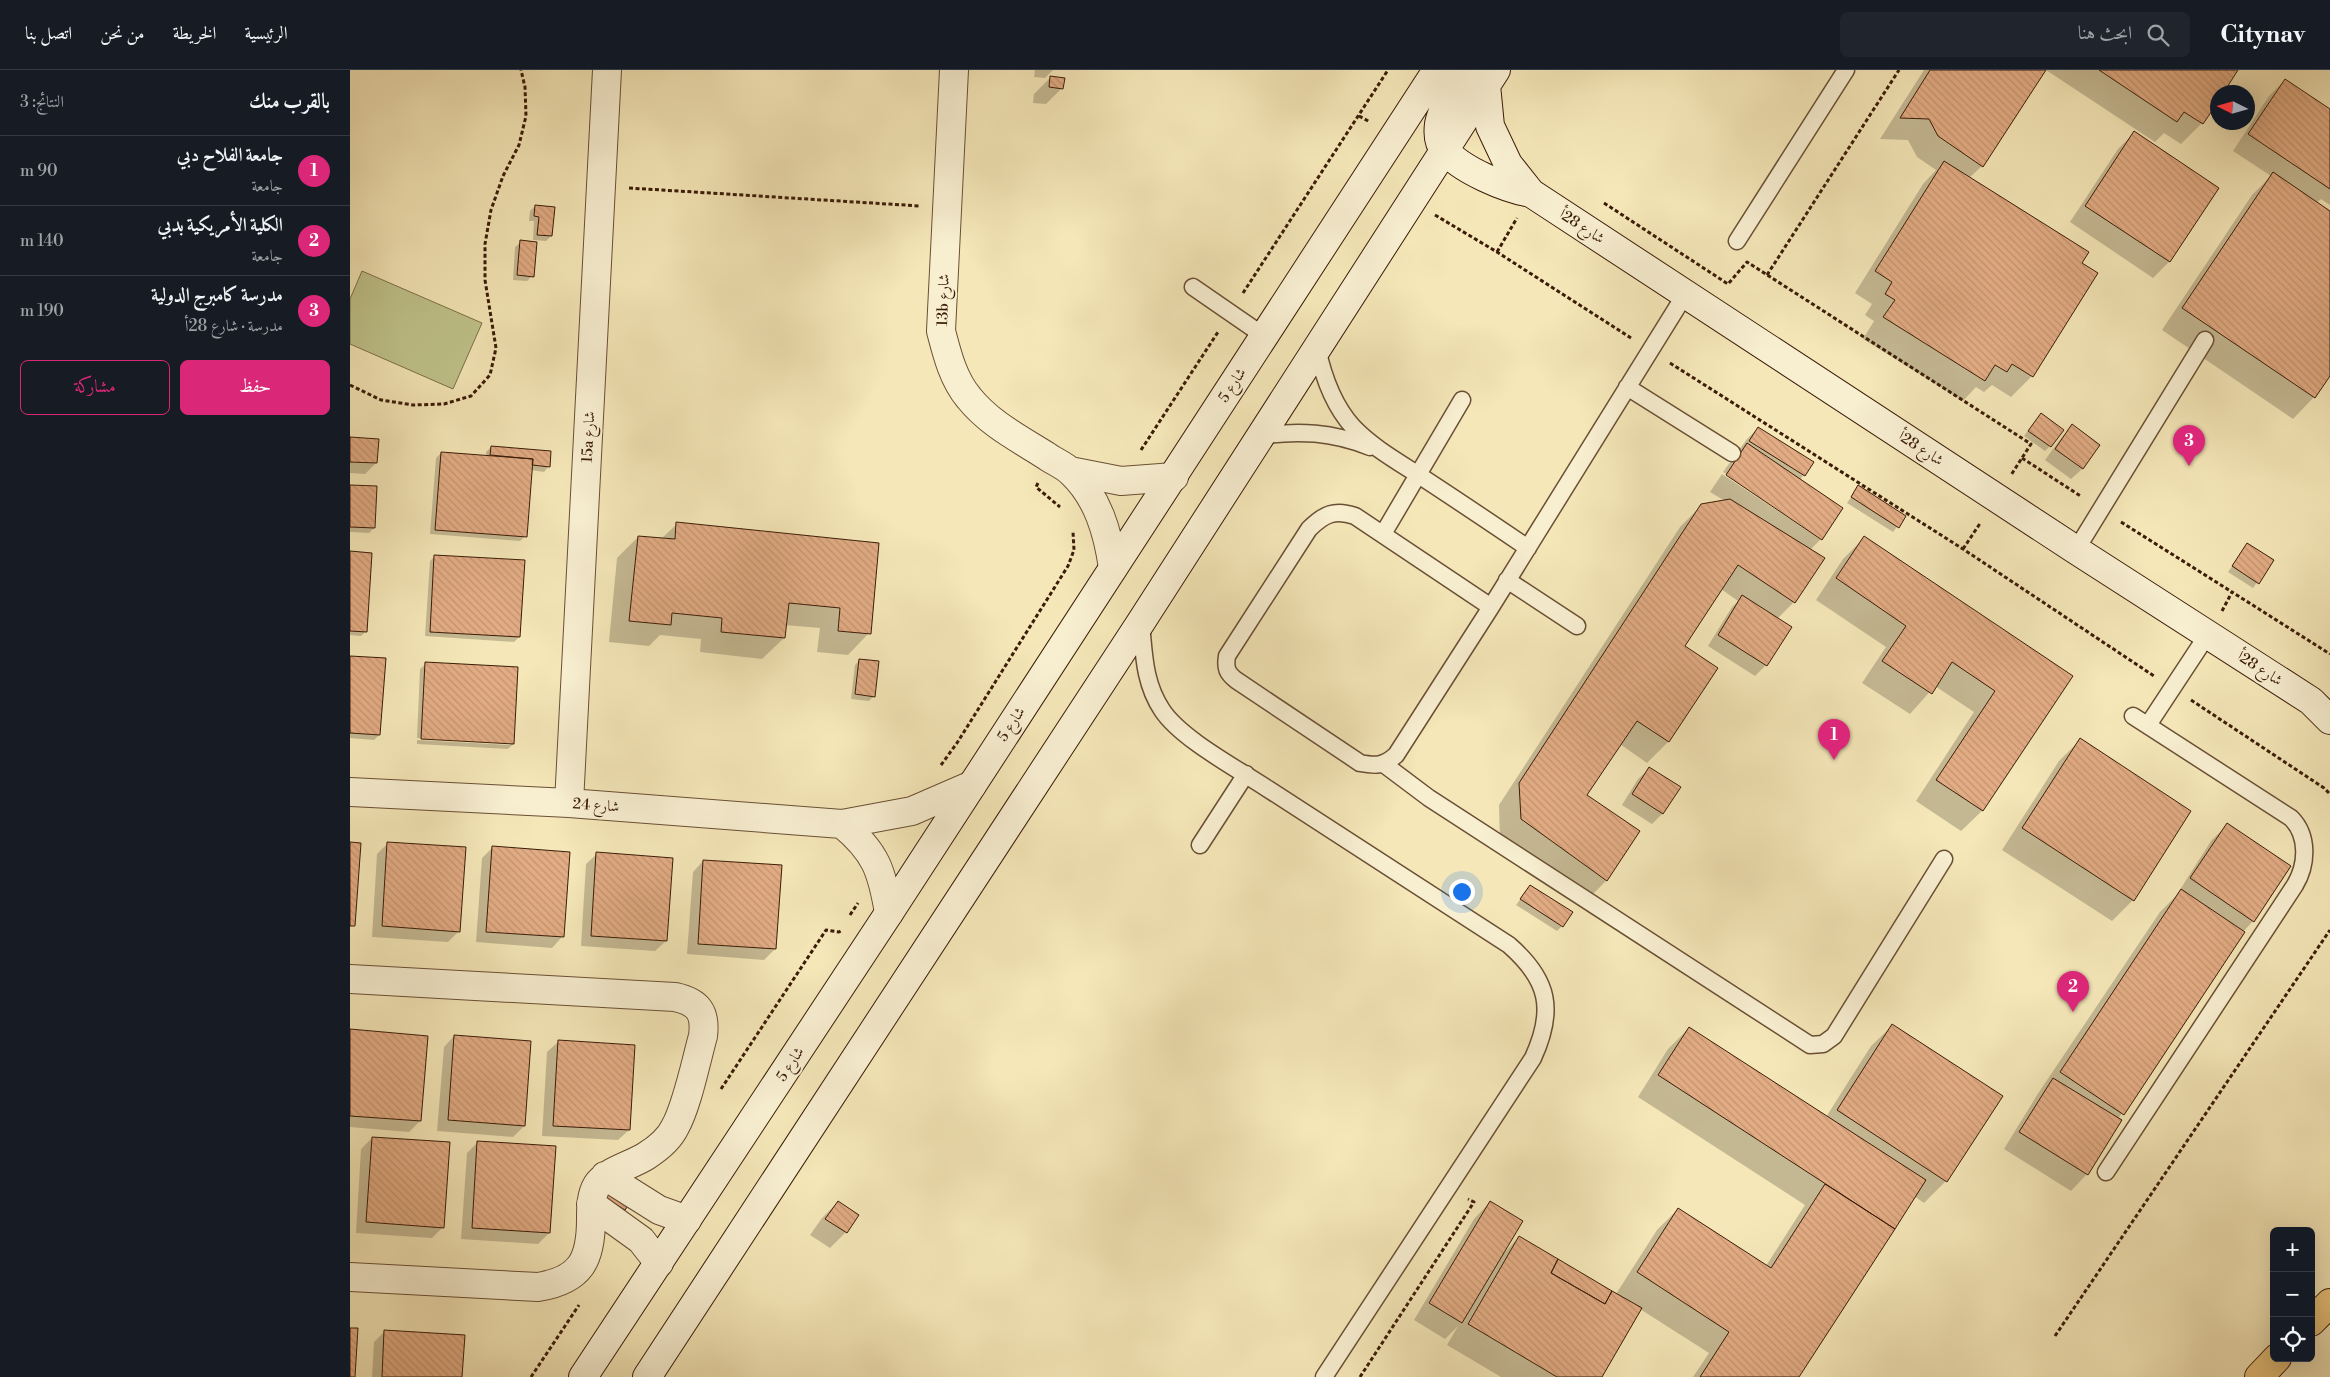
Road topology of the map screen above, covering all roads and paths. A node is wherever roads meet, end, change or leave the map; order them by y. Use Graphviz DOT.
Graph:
graph roads {
  1 [pos="521,70"];
  2 [pos="607,70"];
  3 [pos="954,70"];
  4 [pos="1388,70"];
  5 [pos="1437,70"];
  6 [pos="1846,70"];
  7 [pos="1899,70"];
  8 [pos="1483,75"];
  9 [pos="1359,116"];
  10 [pos="1394,136"];
  11 [pos="1444,149"];
  12 [pos="601,186"];
  13 [pos="1532,193"];
  14 [pos="1596,198"];
  15 [pos="1411,201"];
  16 [pos="946,208"];
  17 [pos="1737,241"];
  18 [pos="1497,252"];
  19 [pos="1767,274"];
  20 [pos="1193,286"];
  21 [pos="1686,292"];
  22 [pos="1230,313"];
  23 [pos="1264,336"];
  24 [pos="2205,340"];
  25 [pos="1317,348"];
  26 [pos="1650,350"];
  27 [pos="350,385"];
  28 [pos="1627,387"];
  29 [pos="1462,400"];
  30 [pos="1259,436"];
  31 [pos="1140,451"];
  32 [pos="1384,453"];
  33 [pos="1732,453"];
  34 [pos="2022,458"];
  35 [pos="1061,466"];
  36 [pos="1417,474"];
  37 [pos="1174,477"];
  38 [pos="1997,498"];
  39 [pos="1061,509"];
  40 [pos="2102,510"];
  41 [pos="1070,524"];
  42 [pos="1383,534"];
  43 [pos="1528,548"];
  44 [pos="1963,549"];
  45 [pos="2076,550"];
  46 [pos="1113,568"];
  47 [pos="1508,580"];
  48 [pos="2232,592"];
  49 [pos="1491,607"];
  50 [pos="1141,622"];
  51 [pos="1577,626"];
  52 [pos="2208,634"];
  53 [pos="2330,654"];
  54 [pos="2173,688"];
  55 [pos="2324,710"];
  56 [pos="2133,716"];
  57 [pos="2148,725"];
  58 [pos="1385,765"];
  59 [pos="936,771"];
  60 [pos="1246,774"];
  61 [pos="972,785"];
  62 [pos="350,792"];
  63 [pos="2330,794"];
  64 [pos="569,803"];
  65 [pos="842,824"];
  66 [pos="1200,845"];
  67 [pos="1944,859"];
  68 [pos="859,900"];
  69 [pos="889,914"];
  70 [pos="849,916"];
  71 [pos="844,924"];
  72 [pos="2330,930"];
  73 [pos="350,979"];
  74 [pos="717,1095"];
  75 [pos="2106,1172"];
  76 [pos="605,1176"];
  77 [pos="1448,1187"];
  78 [pos="592,1204"];
  79 [pos="687,1220"];
  80 [pos="659,1263"];
  81 [pos="350,1277"];
  82 [pos="2330,1303"];
  83 [pos="580,1304"];
  84 [pos="2315,1318"];
  85 [pos="2055,1336"];
  86 [pos="2273,1362"];
  87 [pos="654,1372"];
  88 [pos="531,1377"];
  89 [pos="583,1377"];
  90 [pos="1324,1377"];
  91 [pos="1360,1377"];
  92 [pos="2259,1377"];
  1 -- 27 [label="path"];
  2 -- 12 [label="street, 15a شارع"];
  3 -- 16 [label="street, 13b شارع"];
  4 -- 9 [label="path"];
  5 -- 10 [label="street, شارع 5"];
  6 -- 17 [label="lane"];
  7 -- 19 [label="path"];
  8 -- 11 [label="street"];
  8 -- 13 [label="street, شارع 28أ"];
  9 -- 10 [label="path"];
  9 -- 22 [label="path"];
  10 -- 23 [label="street, شارع 5"];
  11 -- 13 [label="street, شارع 28أ"];
  11 -- 15 [label="street"];
  12 -- 16 [label="path"];
  12 -- 64 [label="street, 15a شارع"];
  13 -- 18 [label="path"];
  13 -- 21 [label="street, شارع 28أ"];
  14 -- 19 [label="path"];
  15 -- 18 [label="path"];
  15 -- 25 [label="street"];
  16 -- 35 [label="street, 13b شارع"];
  18 -- 26 [label="path"];
  19 -- 34 [label="path"];
  20 -- 22 [label="lane"];
  21 -- 26 [label="lane"];
  21 -- 38 [label="street, شارع 28أ"];
  22 -- 23 [label="lane"];
  22 -- 31 [label="path"];
  23 -- 37 [label="street, شارع 5"];
  24 -- 40 [label="lane"];
  25 -- 30 [label="street"];
  25 -- 32 [label="lane"];
  26 -- 28 [label="lane"];
  26 -- 44 [label="path"];
  28 -- 33 [label="lane"];
  28 -- 43 [label="lane"];
  29 -- 36 [label="lane"];
  30 -- 32 [label="lane"];
  30 -- 50 [label="street"];
  32 -- 36 [label="lane"];
  34 -- 38 [label="path"];
  34 -- 40 [label="path"];
  35 -- 37 [label="street, 13b شارع"];
  35 -- 39 [label="path"];
  35 -- 46 [label="street, 13b شارع"];
  36 -- 42 [label="lane"];
  36 -- 43 [label="lane"];
  37 -- 46 [label="street, شارع 5"];
  38 -- 44 [label="path"];
  38 -- 45 [label="street, شارع 28أ"];
  40 -- 45 [label="lane"];
  40 -- 48 [label="path"];
  41 -- 59 [label="path"];
  42 -- 49 [label="lane"];
  42 -- 58 [label="lane"];
  43 -- 47 [label="lane"];
  44 -- 54 [label="path"];
  45 -- 52 [label="street, شارع 28أ"];
  46 -- 61 [label="street, شارع 5"];
  47 -- 49 [label="lane"];
  47 -- 51 [label="lane"];
  48 -- 52 [label="path"];
  48 -- 53 [label="path"];
  49 -- 58 [label="lane"];
  50 -- 60 [label="lane"];
  50 -- 87 [label="street"];
  52 -- 54 [label="lane"];
  52 -- 55 [label="street, شارع 28أ"];
  54 -- 57 [label="lane"];
  54 -- 63 [label="path"];
  56 -- 57 [label="lane"];
  57 -- 75 [label="lane"];
  58 -- 67 [label="lane"];
  60 -- 66 [label="lane"];
  60 -- 77 [label="lane"];
  61 -- 65 [label="street, شارع 24"];
  61 -- 69 [label="street, شارع 5"];
  62 -- 64 [label="street, شارع 24"];
  64 -- 65 [label="street, شارع 24"];
  65 -- 69 [label="street"];
  68 -- 70 [label="path"];
  69 -- 79 [label="street, شارع 5"];
  71 -- 74 [label="path"];
  72 -- 85 [label="path"];
  73 -- 76 [label="street"];
  76 -- 78 [label="street"];
  76 -- 79 [label="street"];
  77 -- 90 [label="lane"];
  77 -- 91 [label="path"];
  78 -- 80 [label="street"];
  78 -- 81 [label="street"];
  79 -- 80 [label="street, شارع 5"];
  80 -- 89 [label="street, شارع 5"];
  82 -- 84 [label="highway"];
  83 -- 88 [label="path"];
  86 -- 92 [label="highway"];
}
